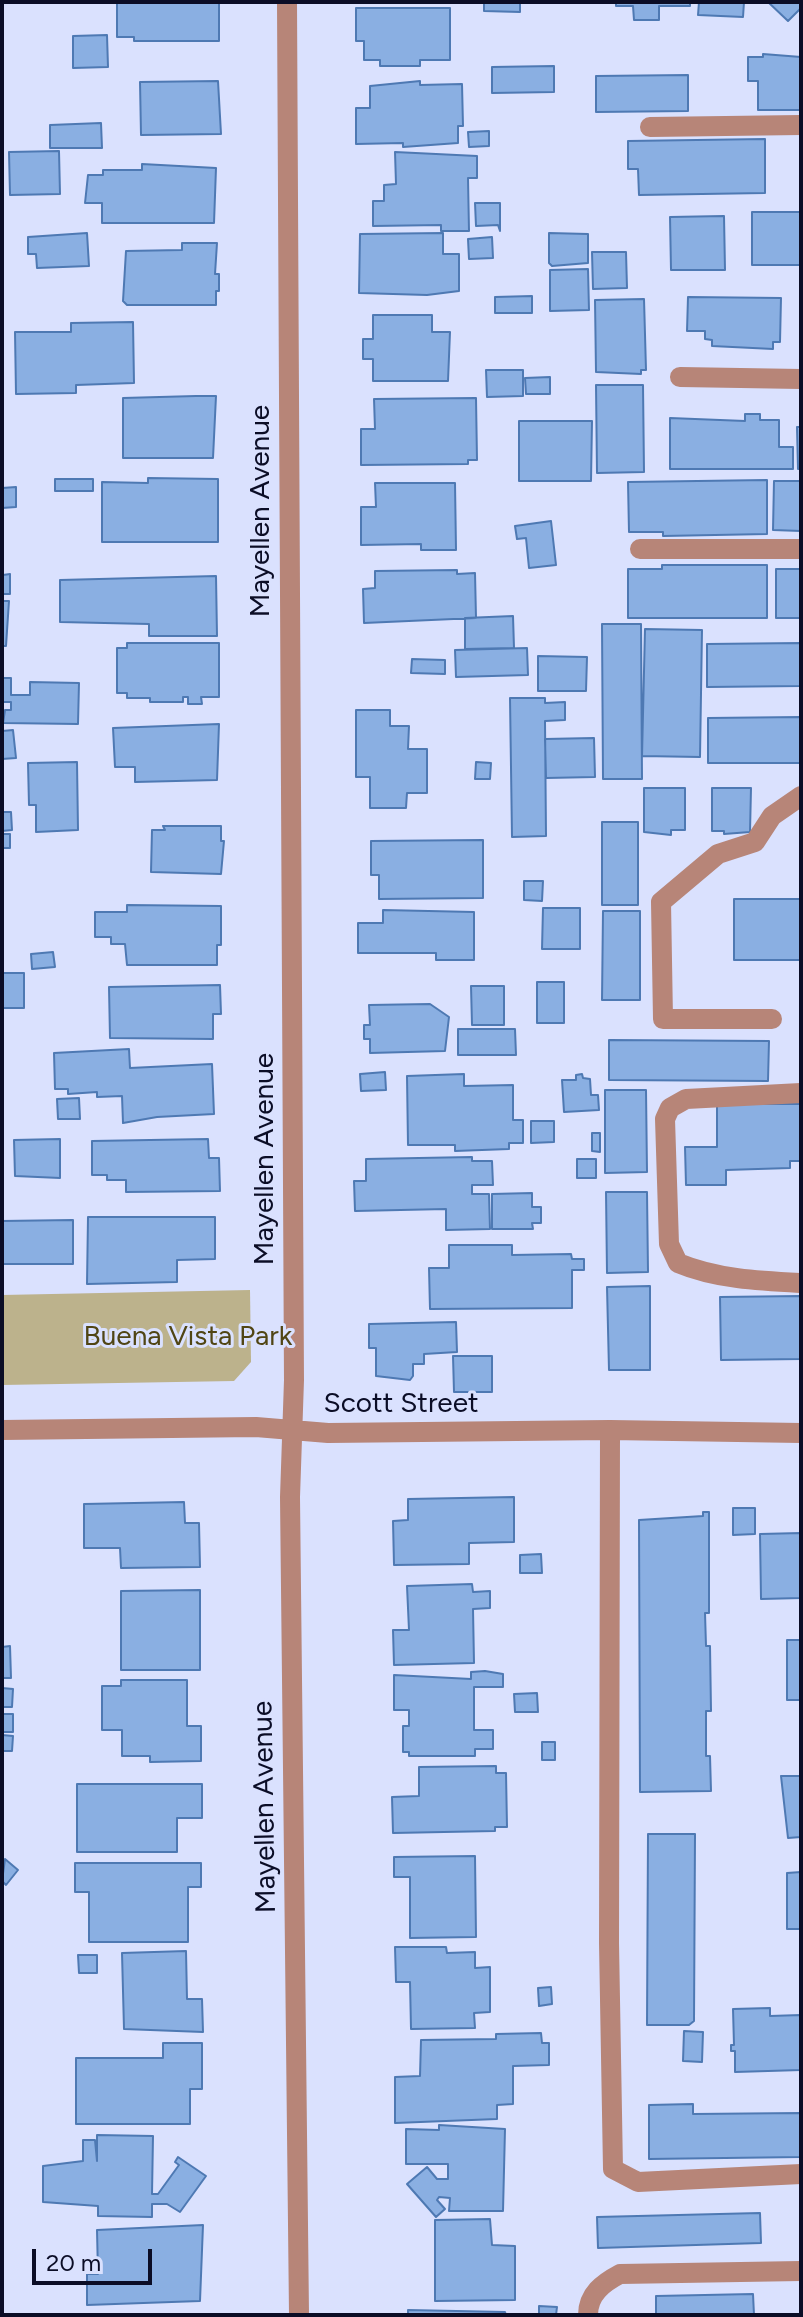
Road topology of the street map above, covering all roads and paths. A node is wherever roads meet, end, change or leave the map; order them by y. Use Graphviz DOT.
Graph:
graph roads {
  1 [pos="287,2"];
  2 [pos="801,125"];
  3 [pos="650,127"];
  4 [pos="680,377"];
  5 [pos="801,379"];
  6 [pos="640,549"];
  7 [pos="801,549"];
  8 [pos="801,796"];
  9 [pos="772,1019"];
  10 [pos="801,1093"];
  11 [pos="801,1283"];
  12 [pos="2,1430"];
  13 [pos="293,1430"];
  14 [pos="610,1430"];
  15 [pos="801,1433"];
  16 [pos="801,2174"];
  17 [pos="801,2271"];
  18 [pos="299,2315"];
  19 [pos="588,2315"];
  1 -- 13 [label="street, Mayellen Avenue"];
  2 -- 3 [label="street"];
  4 -- 5 [label="street"];
  6 -- 7 [label="street"];
  8 -- 9 [label="street"];
  10 -- 11 [label="street"];
  12 -- 13 [label="street, Scott Street"];
  13 -- 14 [label="street, Scott Street"];
  13 -- 18 [label="street, Mayellen Avenue"];
  14 -- 15 [label="street, Scott Street"];
  14 -- 16 [label="street"];
  17 -- 19 [label="street"];
}
